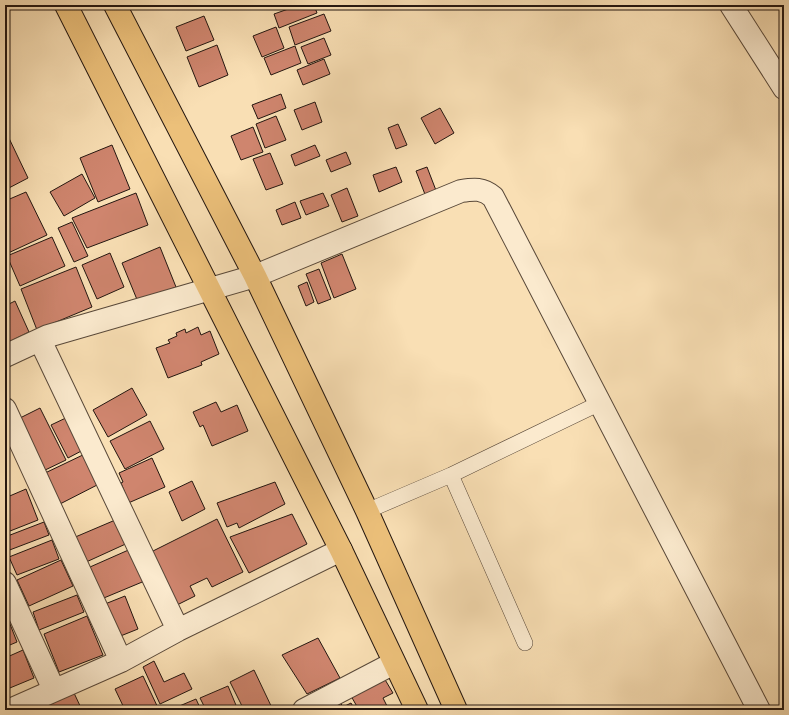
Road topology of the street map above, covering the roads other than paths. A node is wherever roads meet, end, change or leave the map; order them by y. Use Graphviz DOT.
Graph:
graph roads {
  1 [pos="66,5"];
  2 [pos="115,5"];
  3 [pos="732,5"];
  4 [pos="784,88"];
  5 [pos="255,276"];
  6 [pos="210,290"];
  7 [pos="40,340"];
  8 [pos="5,356"];
  9 [pos="600,403"];
  10 [pos="5,409"];
  11 [pos="451,475"];
  12 [pos="367,511"];
  13 [pos="342,550"];
  14 [pos="5,583"];
  15 [pos="178,630"];
  16 [pos="525,643"];
  17 [pos="121,661"];
  18 [pos="394,663"];
  19 [pos="54,690"];
  20 [pos="10,710"];
  21 [pos="304,710"];
  22 [pos="417,710"];
  23 [pos="456,710"];
  24 [pos="759,710"];
  1 -- 6 [label="main road"];
  2 -- 5 [label="main road"];
  3 -- 4 [label="street"];
  5 -- 6 [label="street"];
  5 -- 9 [label="street"];
  5 -- 12 [label="main road"];
  6 -- 7 [label="street"];
  6 -- 13 [label="main road"];
  7 -- 8 [label="street"];
  7 -- 15 [label="street"];
  9 -- 11 [label="lane"];
  9 -- 24 [label="street"];
  10 -- 17 [label="street"];
  11 -- 12 [label="lane"];
  11 -- 16 [label="lane"];
  12 -- 23 [label="main road"];
  13 -- 15 [label="street"];
  13 -- 18 [label="main road"];
  14 -- 19 [label="street"];
  15 -- 17 [label="street"];
  17 -- 19 [label="street"];
  18 -- 21 [label="street"];
  18 -- 22 [label="main road"];
  19 -- 20 [label="street"];
}
